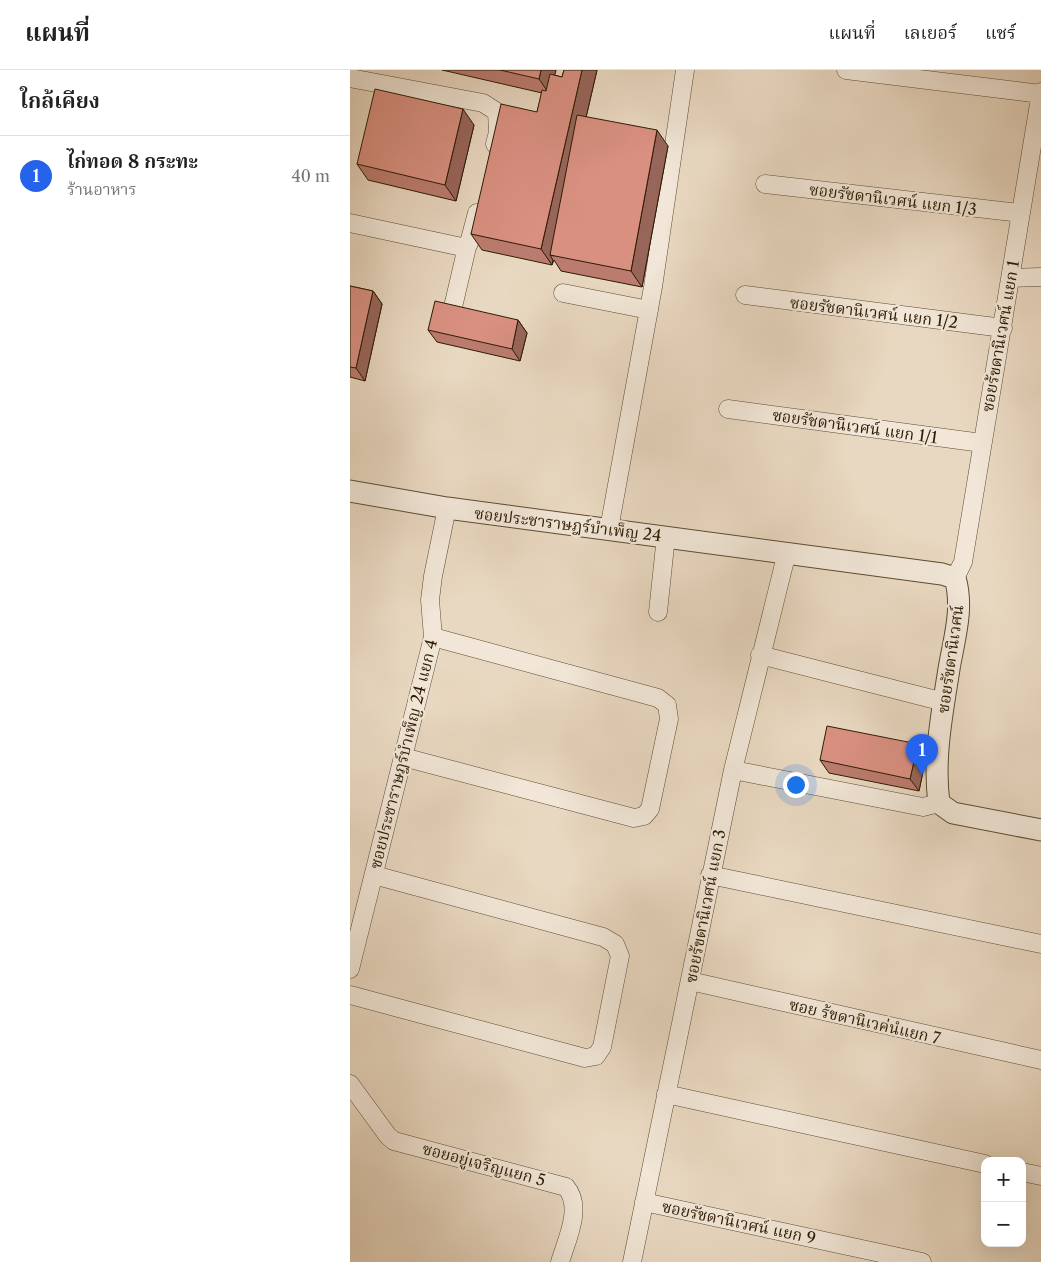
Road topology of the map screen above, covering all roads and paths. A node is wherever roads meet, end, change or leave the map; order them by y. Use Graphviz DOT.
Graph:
graph roads {
  1 [pos="685,70"];
  2 [pos="846,70"];
  3 [pos="350,78"];
  4 [pos="1041,93"];
  5 [pos="491,160"];
  6 [pos="765,184"];
  7 [pos="481,197"];
  8 [pos="1020,214"];
  9 [pos="350,223"];
  10 [pos="467,247"];
  11 [pos="1041,277"];
  12 [pos="1011,278"];
  13 [pos="563,293"];
  14 [pos="745,295"];
  15 [pos="453,307"];
  16 [pos="649,310"];
  17 [pos="1003,328"];
  18 [pos="728,409"];
  19 [pos="982,443"];
  20 [pos="350,492"];
  21 [pos="447,508"];
  22 [pos="609,529"];
  23 [pos="666,536"];
  24 [pos="787,552"];
  25 [pos="955,578"];
  26 [pos="658,612"];
  27 [pos="433,637"];
  28 [pos="760,656"];
  29 [pos="944,702"];
  30 [pos="403,757"];
  31 [pos="733,770"];
  32 [pos="939,803"];
  33 [pos="1041,830"];
  34 [pos="374,875"];
  35 [pos="710,875"];
  36 [pos="1041,944"];
  37 [pos="350,969"];
  38 [pos="690,981"];
  39 [pos="350,995"];
  40 [pos="1041,1060"];
  41 [pos="350,1084"];
  42 [pos="666,1094"];
  43 [pos="981,1163"];
  44 [pos="1026,1173"];
  45 [pos="1041,1176"];
  46 [pos="644,1202"];
  47 [pos="560,1262"];
  48 [pos="632,1262"];
  49 [pos="922,1262"];
  1 -- 16 [label="street"];
  2 -- 4 [label="street"];
  3 -- 5 [label="street"];
  4 -- 8 [label="street, ซอยร้ขดานิเวศน์ แยก 1"];
  6 -- 8 [label="street, ซอยรัชดานิเวศน์ แยก 1/3"];
  7 -- 10 [label="street"];
  8 -- 12 [label="street, ซอยร้ขดานิเวศน์ แยก 1"];
  9 -- 10 [label="street"];
  10 -- 15 [label="street"];
  11 -- 12 [label="street"];
  12 -- 17 [label="street, ซอยร้ขดานิเวศน์ แยก 1"];
  13 -- 16 [label="street"];
  14 -- 17 [label="street, ซอยรัชดานิเวศน์ แยก 1/2"];
  16 -- 22 [label="street"];
  17 -- 19 [label="street, ซอยร้ขดานิเวศน์ แยก 1"];
  18 -- 19 [label="street, ซอยรัชดานิเวศน์ แยก 1/1"];
  19 -- 25 [label="street, ซอยร้ขดานิเวศน์ แยก 1"];
  20 -- 21 [label="street, ซอยประชาราษฎร์บำเพ็ญ 24"];
  21 -- 22 [label="street, ซอยประชาราษฎร์บำเพ็ญ 24"];
  21 -- 27 [label="street, ซอยประชาราษฎร์บำเพ็ญ 24 แยก 4"];
  22 -- 23 [label="street, ซอยประชาราษฎร์บำเพ็ญ 24"];
  23 -- 24 [label="street, ซอยประชาราษฎร์บำเพ็ญ 24"];
  23 -- 26 [label="street"];
  24 -- 25 [label="street"];
  24 -- 28 [label="street, ซอยร้ขดานิเวศน์ แยก 3"];
  25 -- 29 [label="street, ซอยรัชดานิเวศน์"];
  27 -- 30 [label="street, ซอยประชาราษฎร์บำเพ็ญ 24 แยก 4"];
  27 -- 30 [label="street"];
  28 -- 29 [label="street"];
  28 -- 31 [label="street, ซอยร้ขดานิเวศน์ แยก 3"];
  29 -- 32 [label="street, ซอยรัชดานิเวศน์"];
  30 -- 34 [label="street, ซอยประชาราษฎร์บำเพ็ญ 24 แยก 4"];
  31 -- 32 [label="street"];
  31 -- 35 [label="street, ซอยร้ขดานิเวศน์ แยก 3"];
  32 -- 33 [label="street"];
  34 -- 37 [label="street, ซอยประชาราษฎร์บำเพ็ญ 24 แยก 4"];
  34 -- 39 [label="street"];
  35 -- 36 [label="street"];
  35 -- 38 [label="street, ซอยร้ขดานิเวศน์ แยก 3"];
  38 -- 40 [label="street, ซอย ร้ขดานิเวค่นํแยก 7"];
  38 -- 42 [label="street, ซอยร้ขดานิเวศน์ แยก 3"];
  41 -- 47 [label="street, ซอยอยู่เจริญแยก 5"];
  42 -- 43 [label="street"];
  42 -- 46 [label="street, ซอยร้ขดานิเวศน์ แยก 3"];
  44 -- 45 [label="street"];
  46 -- 48 [label="street, ซอยร้ขดานิเวศน์ แยก 3"];
  46 -- 49 [label="street, ซอยรัชดานิเวศน์ แยก 9"];
}
